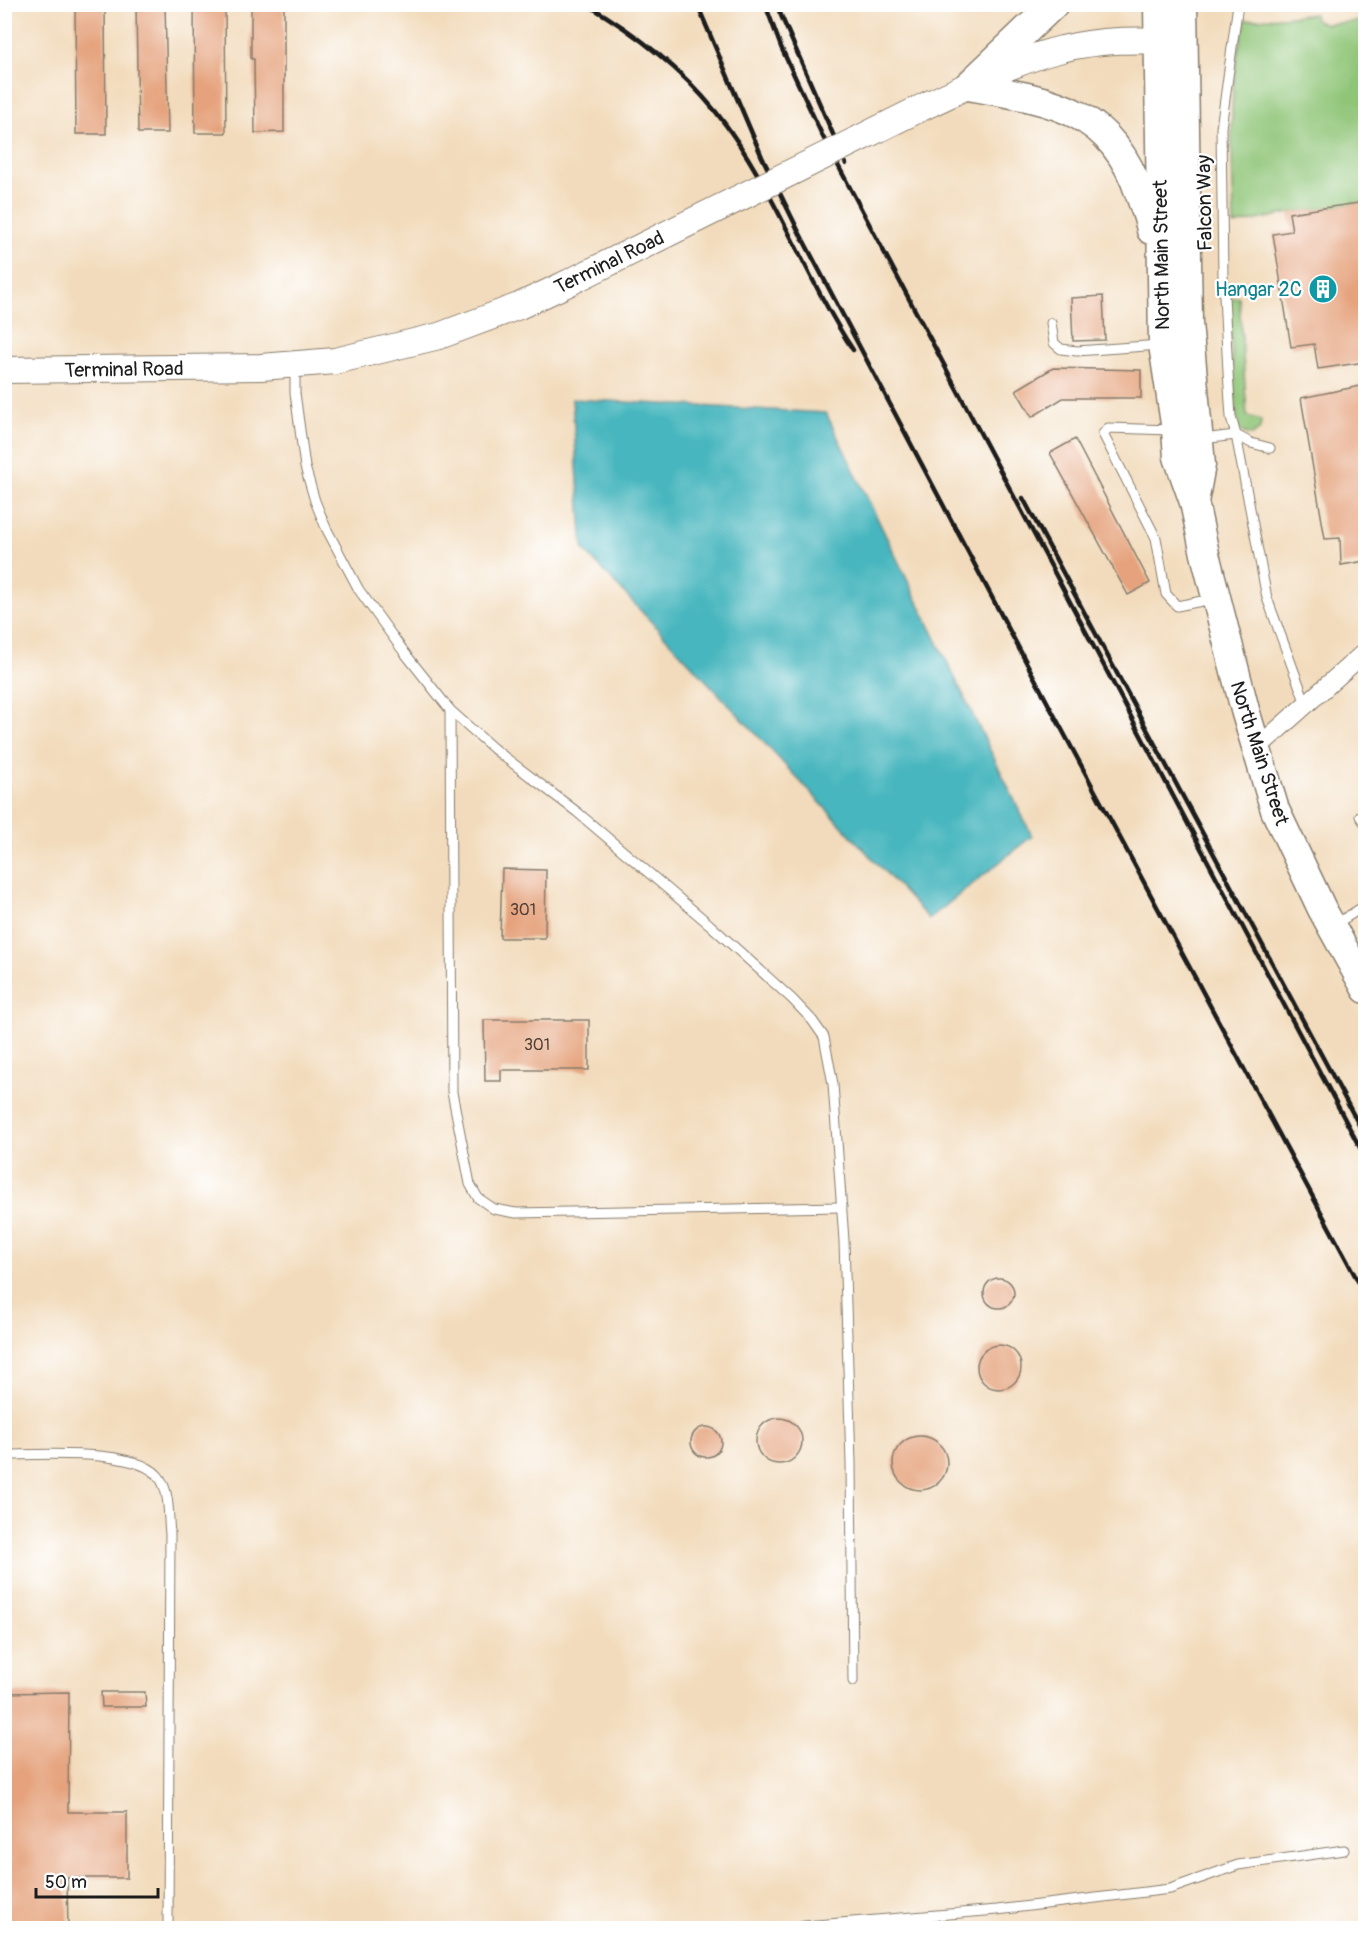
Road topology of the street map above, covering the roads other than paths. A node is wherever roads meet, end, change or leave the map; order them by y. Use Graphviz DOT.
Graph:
graph roads {
  1 [pos="1054,4"];
  2 [pos="1158,4"];
  3 [pos="1183,4"];
  4 [pos="1238,4"];
  5 [pos="1170,41"];
  6 [pos="968,86"];
  7 [pos="1051,323"];
  8 [pos="1163,345"];
  9 [pos="295,365"];
  10 [pos="4,370"];
  11 [pos="1187,435"];
  12 [pos="1236,435"];
  13 [pos="1270,448"];
  14 [pos="1216,598"];
  15 [pos="1365,651"];
  16 [pos="1306,704"];
  17 [pos="450,710"];
  18 [pos="1256,749"];
  19 [pos="1365,812"];
  20 [pos="1365,825"];
  21 [pos="1365,905"];
  22 [pos="1332,926"];
  23 [pos="1365,989"];
  24 [pos="842,1207"];
  25 [pos="4,1455"];
  26 [pos="853,1681"];
  27 [pos="1344,1850"];
  28 [pos="168,1929"];
  29 [pos="799,1929"];
  1 -- 6 [label="main road"];
  2 -- 5 [label="main road, North Main Street"];
  3 -- 5 [label="main road, North Main Street"];
  4 -- 12 [label="lane, Falcon Way"];
  5 -- 6 [label="main road, Terminal Road"];
  5 -- 8 [label="main road, North Main Street"];
  5 -- 11 [label="main road, North Main Street"];
  6 -- 8 [label="main road"];
  6 -- 9 [label="main road, Terminal Road, bridge"];
  7 -- 8 [label="lane"];
  8 -- 11 [label="main road, North Main Street"];
  9 -- 10 [label="main road, Terminal Road"];
  9 -- 17 [label="lane"];
  11 -- 12 [label="lane"];
  11 -- 14 [label="main road, North Main Street"];
  11 -- 14 [label="lane"];
  12 -- 13 [label="lane"];
  12 -- 16 [label="lane, Falcon Way"];
  14 -- 18 [label="main road, North Main Street"];
  15 -- 16 [label="street"];
  16 -- 18 [label="street"];
  17 -- 24 [label="lane"];
  17 -- 24 [label="lane"];
  18 -- 22 [label="main road, North Main Street"];
  19 -- 20 [label="lane"];
  21 -- 22 [label="lane"];
  22 -- 23 [label="main road, North Main Street"];
  24 -- 26 [label="lane"];
  25 -- 28 [label="lane"];
  27 -- 29 [label="lane"];
}
